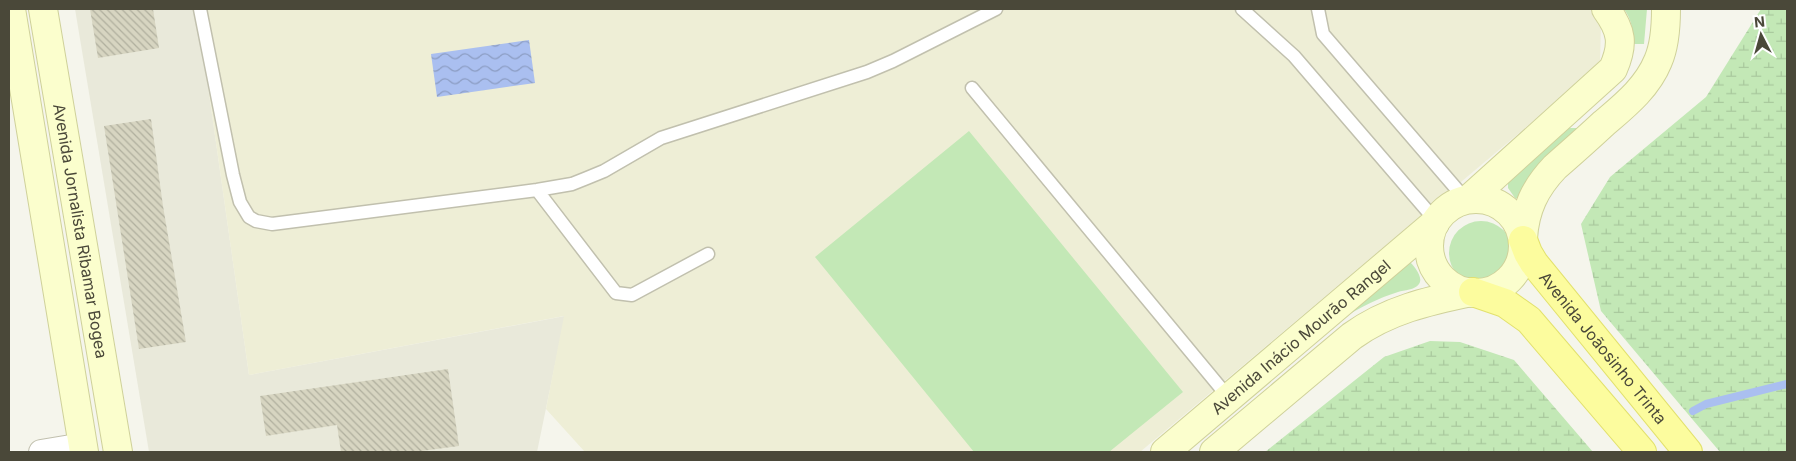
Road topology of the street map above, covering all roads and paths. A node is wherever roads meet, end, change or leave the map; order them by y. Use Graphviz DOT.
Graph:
graph roads {
  1 [pos="11,9"];
  2 [pos="43,9"];
  3 [pos="200,9"];
  4 [pos="996,9"];
  5 [pos="1242,9"];
  6 [pos="1258,9"];
  7 [pos="1318,9"];
  8 [pos="1606,9"];
  9 [pos="1666,9"];
  10 [pos="1264,29"];
  11 [pos="972,88"];
  12 [pos="537,190"];
  13 [pos="1468,199"];
  14 [pos="1435,222"];
  15 [pos="1523,239"];
  16 [pos="708,254"];
  17 [pos="1472,292"];
  18 [pos="1229,398"];
  19 [pos="83,449"];
  20 [pos="41,452"];
  21 [pos="118,452"];
  22 [pos="1165,452"];
  23 [pos="1214,452"];
  24 [pos="1642,452"];
  25 [pos="1688,452"];
  1 -- 19 [label="main road, Avenida Jornalista Ribamar Bogea"];
  2 -- 21 [label="main road, Avenida Jornalista Ribamar Bogea"];
  3 -- 12 [label="lane"];
  4 -- 12 [label="lane"];
  5 -- 10 [label="lane"];
  6 -- 10 [label="lane"];
  7 -- 13 [label="lane"];
  8 -- 13 [label="main road"];
  9 -- 15 [label="main road"];
  10 -- 14 [label="lane"];
  11 -- 18 [label="lane"];
  12 -- 16 [label="lane"];
  13 -- 14 [label="main road"];
  13 -- 15 [label="main road"];
  14 -- 17 [label="main road"];
  14 -- 18 [label="main road, Avenida Inácio Mourão Rangel"];
  15 -- 17 [label="main road"];
  15 -- 25 [label="main road, Avenida Joãosinho Trinta"];
  17 -- 23 [label="main road, Avenida Inácio Mourão Rangel"];
  17 -- 24 [label="main road"];
  18 -- 22 [label="main road, Avenida Inácio Mourão Rangel"];
  19 -- 20 [label="street"];
}
